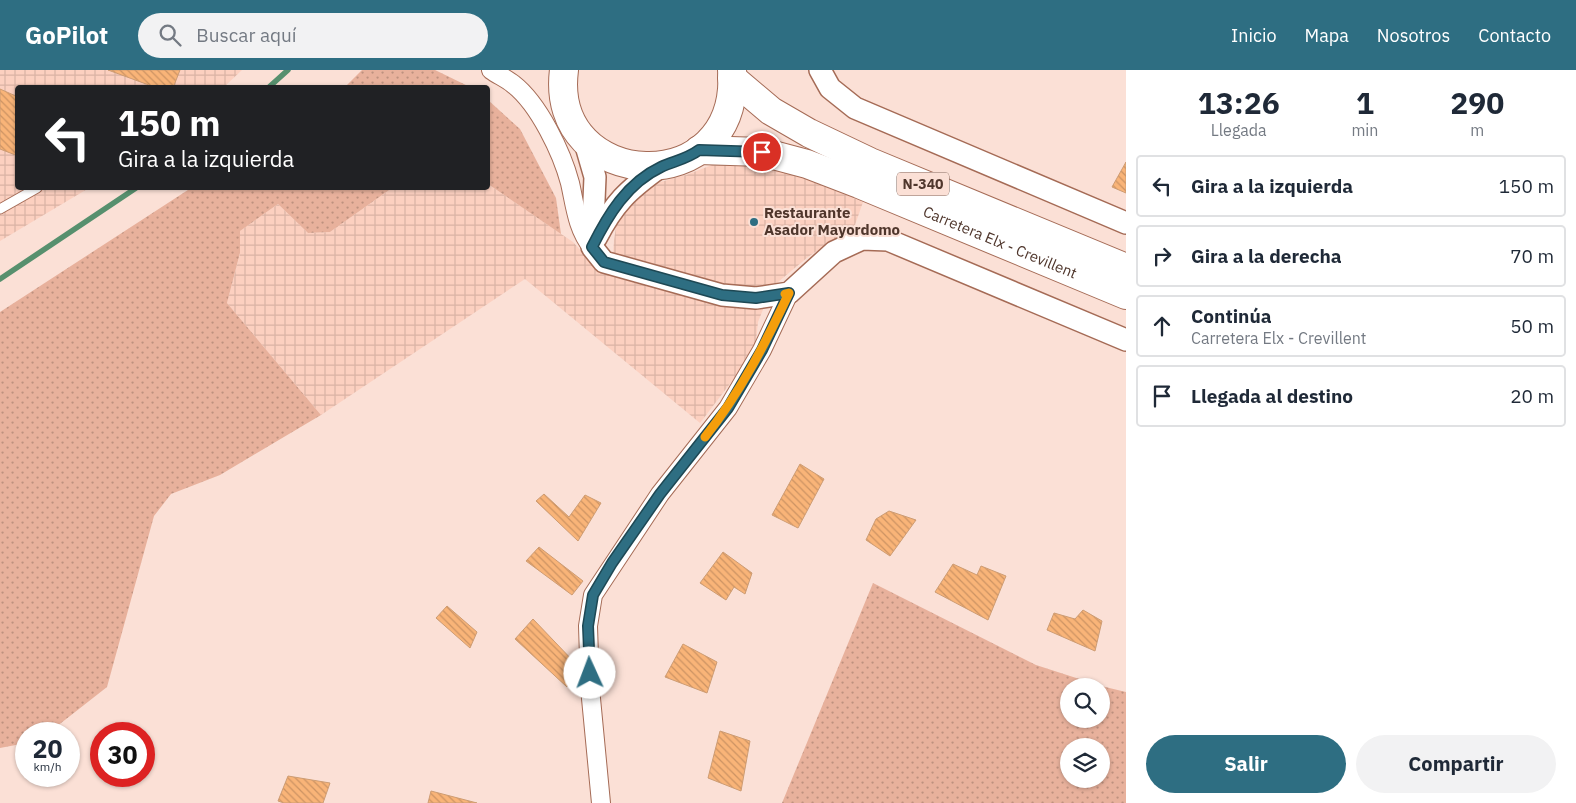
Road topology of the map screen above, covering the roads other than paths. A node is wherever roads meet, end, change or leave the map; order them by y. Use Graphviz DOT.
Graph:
graph roads {
  1 [pos="491,70"];
  2 [pos="820,70"];
  3 [pos="732,74"];
  4 [pos="558,75"];
  5 [pos="584,139"];
  6 [pos="699,150"];
  7 [pos="660,167"];
  8 [pos="34,190"];
  9 [pos="0,209"];
  10 [pos="1126,223"];
  11 [pos="592,247"];
  12 [pos="1126,268"];
  13 [pos="789,293"];
  14 [pos="1126,295"];
  15 [pos="1126,340"];
  16 [pos="601,803"];
  1 -- 11 [label="street"];
  2 -- 10 [label="street"];
  3 -- 6 [label="highway, N-340"];
  3 -- 12 [label="highway, Carretera Elx - Crevillent / N-340"];
  4 -- 5 [label="highway, N-340"];
  5 -- 7 [label="highway, N-340"];
  5 -- 11 [label="street"];
  6 -- 7 [label="highway, N-340"];
  6 -- 14 [label="highway, Carretera Elx - Crevillent / N-340"];
  7 -- 11 [label="street"];
  8 -- 9 [label="lane"];
  11 -- 13 [label="street"];
  13 -- 15 [label="street"];
  13 -- 16 [label="street"];
}
